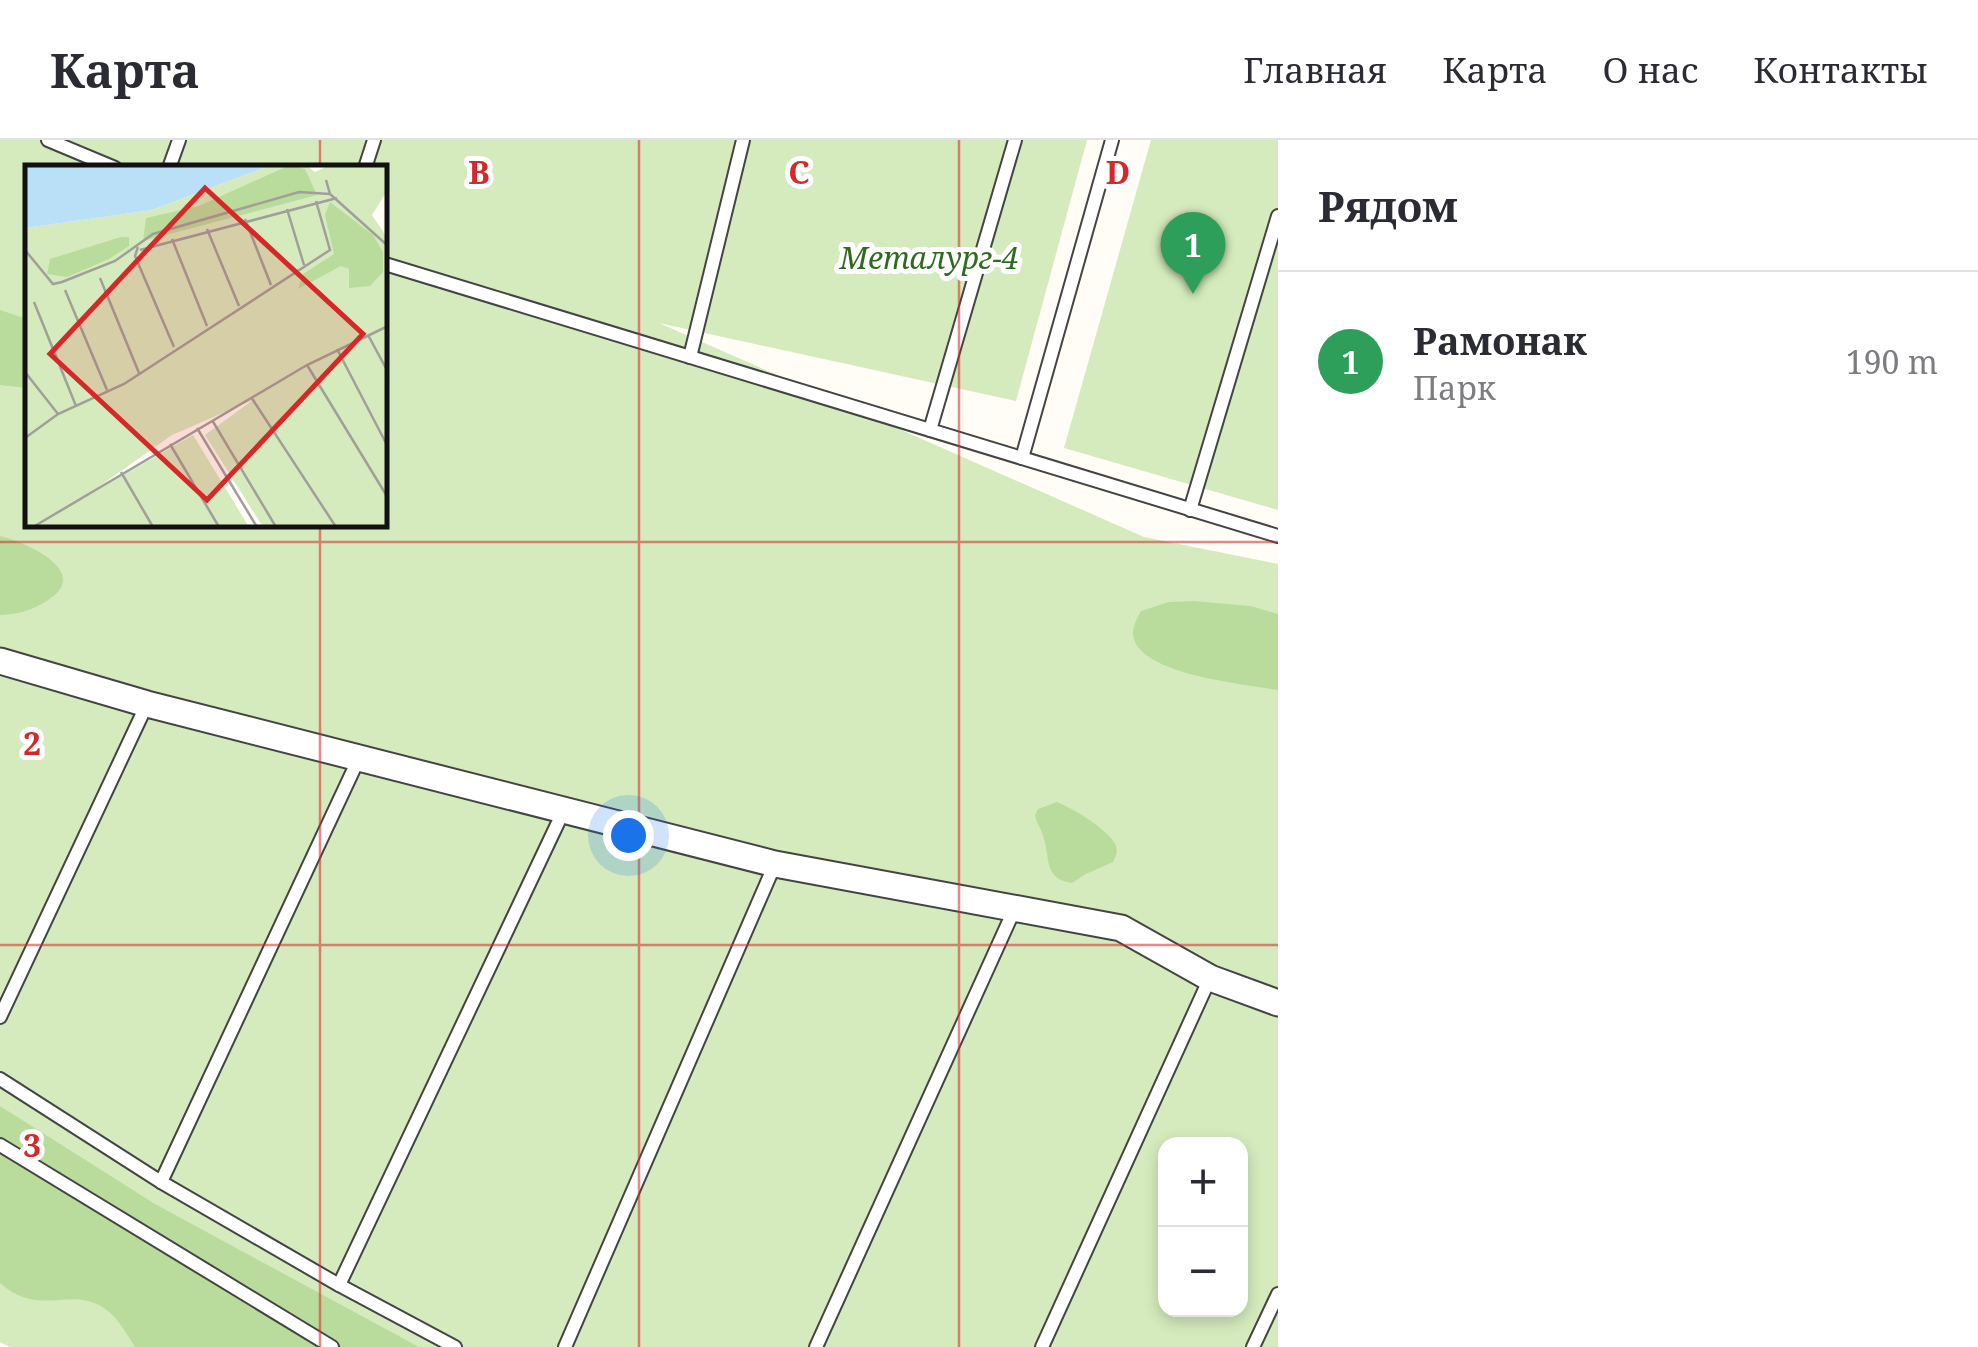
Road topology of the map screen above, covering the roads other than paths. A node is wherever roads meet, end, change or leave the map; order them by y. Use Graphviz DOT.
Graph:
graph roads {
  1 [pos="48,140"];
  2 [pos="179,140"];
  3 [pos="374,140"];
  4 [pos="743,140"];
  5 [pos="1014,140"];
  6 [pos="1112,140"];
  7 [pos="107,165"];
  8 [pos="171,165"];
  9 [pos="367,165"];
  10 [pos="1278,216"];
  11 [pos="388,265"];
  12 [pos="690,357"];
  13 [pos="930,430"];
  14 [pos="1022,458"];
  15 [pos="1190,510"];
  16 [pos="1278,536"];
  17 [pos="0,661"];
  18 [pos="148,704"];
  19 [pos="359,758"];
  20 [pos="564,810"];
  21 [pos="775,864"];
  22 [pos="1015,908"];
  23 [pos="1210,978"];
  24 [pos="1278,1003"];
  25 [pos="0,1016"];
  26 [pos="0,1080"];
  27 [pos="0,1145"];
  28 [pos="161,1182"];
  29 [pos="339,1285"];
  30 [pos="1278,1294"];
  31 [pos="332,1347"];
  32 [pos="455,1347"];
  33 [pos="565,1347"];
  34 [pos="816,1347"];
  35 [pos="1042,1347"];
  36 [pos="1254,1347"];
  1 -- 7 [label="lane"];
  2 -- 8 [label="lane"];
  3 -- 9 [label="lane"];
  4 -- 12 [label="lane"];
  5 -- 13 [label="lane"];
  6 -- 14 [label="lane"];
  10 -- 15 [label="lane"];
  11 -- 12 [label="lane"];
  12 -- 13 [label="lane"];
  13 -- 14 [label="lane"];
  14 -- 15 [label="lane"];
  15 -- 16 [label="lane"];
  17 -- 18 [label="street"];
  18 -- 19 [label="street"];
  18 -- 25 [label="lane"];
  19 -- 20 [label="street"];
  19 -- 28 [label="lane"];
  20 -- 21 [label="street"];
  20 -- 29 [label="lane"];
  21 -- 22 [label="street"];
  21 -- 33 [label="lane"];
  22 -- 23 [label="street"];
  22 -- 34 [label="lane"];
  23 -- 24 [label="street"];
  23 -- 35 [label="lane"];
  26 -- 28 [label="lane"];
  27 -- 31 [label="lane"];
  28 -- 29 [label="lane"];
  29 -- 32 [label="lane"];
  30 -- 36 [label="lane"];
}
